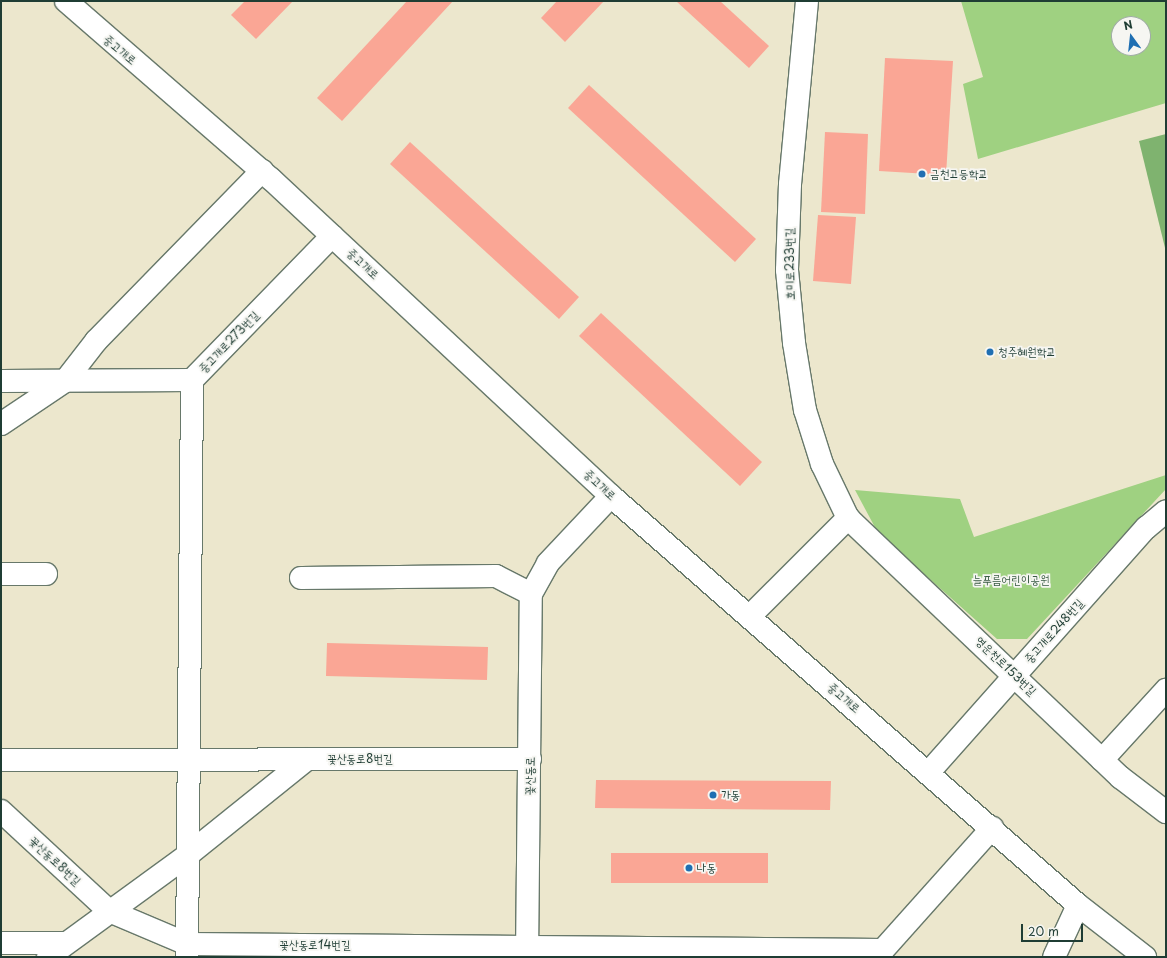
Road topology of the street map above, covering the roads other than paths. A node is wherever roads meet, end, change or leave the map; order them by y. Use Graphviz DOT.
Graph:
graph roads {
  1 [pos="66,1"];
  2 [pos="807,1"];
  3 [pos="262,171"];
  4 [pos="332,236"];
  5 [pos="192,380"];
  6 [pos="1,381"];
  7 [pos="65,381"];
  8 [pos="1,424"];
  9 [pos="612,496"];
  10 [pos="1166,511"];
  11 [pos="848,518"];
  12 [pos="1,574"];
  13 [pos="46,574"];
  14 [pos="301,578"];
  15 [pos="531,594"];
  16 [pos="750,616"];
  17 [pos="1014,674"];
  18 [pos="1166,690"];
  19 [pos="530,759"];
  20 [pos="1,760"];
  21 [pos="191,760"];
  22 [pos="306,760"];
  23 [pos="1102,760"];
  24 [pos="930,772"];
  25 [pos="1,811"];
  26 [pos="1166,812"];
  27 [pos="992,828"];
  28 [pos="189,854"];
  29 [pos="1078,905"];
  30 [pos="109,911"];
  31 [pos="1,943"];
  32 [pos="64,943"];
  33 [pos="187,951"];
  34 [pos="527,951"];
  35 [pos="883,954"];
  36 [pos="48,957"];
  37 [pos="212,957"];
  38 [pos="1054,957"];
  39 [pos="1146,957"];
  1 -- 3 [label="street, 중고개로"];
  2 -- 11 [label="street, 호미로233번길"];
  3 -- 4 [label="street, 중고개로"];
  3 -- 7 [label="street"];
  4 -- 5 [label="street, 중고개로273번길"];
  4 -- 9 [label="street, 중고개로"];
  5 -- 7 [label="street, 중고개로273번길"];
  5 -- 21 [label="street"];
  6 -- 7 [label="street, 중고개로273번길"];
  7 -- 8 [label="street"];
  9 -- 15 [label="street, 꽃산동로"];
  9 -- 16 [label="street, 중고개로"];
  10 -- 17 [label="street, 중고개로248번길"];
  11 -- 16 [label="street"];
  11 -- 17 [label="street, 영운천로153번길"];
  12 -- 13 [label="street"];
  14 -- 15 [label="street"];
  15 -- 19 [label="street, 꽃산동로"];
  16 -- 24 [label="street, 중고개로"];
  17 -- 23 [label="street, 영운천로153번길"];
  17 -- 24 [label="street, 중고개로248번길"];
  18 -- 23 [label="street"];
  19 -- 22 [label="street, 꽃산동로8번길"];
  19 -- 34 [label="street, 꽃산동로"];
  20 -- 21 [label="street, 꽃산동로8번길"];
  21 -- 22 [label="street, 꽃산동로8번길"];
  21 -- 28 [label="street"];
  22 -- 28 [label="street"];
  23 -- 26 [label="street, 영운천로153번길"];
  24 -- 27 [label="street, 중고개로"];
  25 -- 30 [label="street, 꽃산동로8번길"];
  27 -- 29 [label="street, 중고개로"];
  27 -- 35 [label="street"];
  28 -- 30 [label="street"];
  28 -- 33 [label="street"];
  29 -- 38 [label="street"];
  29 -- 39 [label="street, 중고개로"];
  30 -- 32 [label="street"];
  30 -- 33 [label="street, 꽃산동로14번길"];
  31 -- 32 [label="street"];
  32 -- 36 [label="street"];
  33 -- 34 [label="street, 꽃산동로14번길"];
  33 -- 37 [label="street"];
  34 -- 35 [label="street, 꽃산동로14번길"];
}
